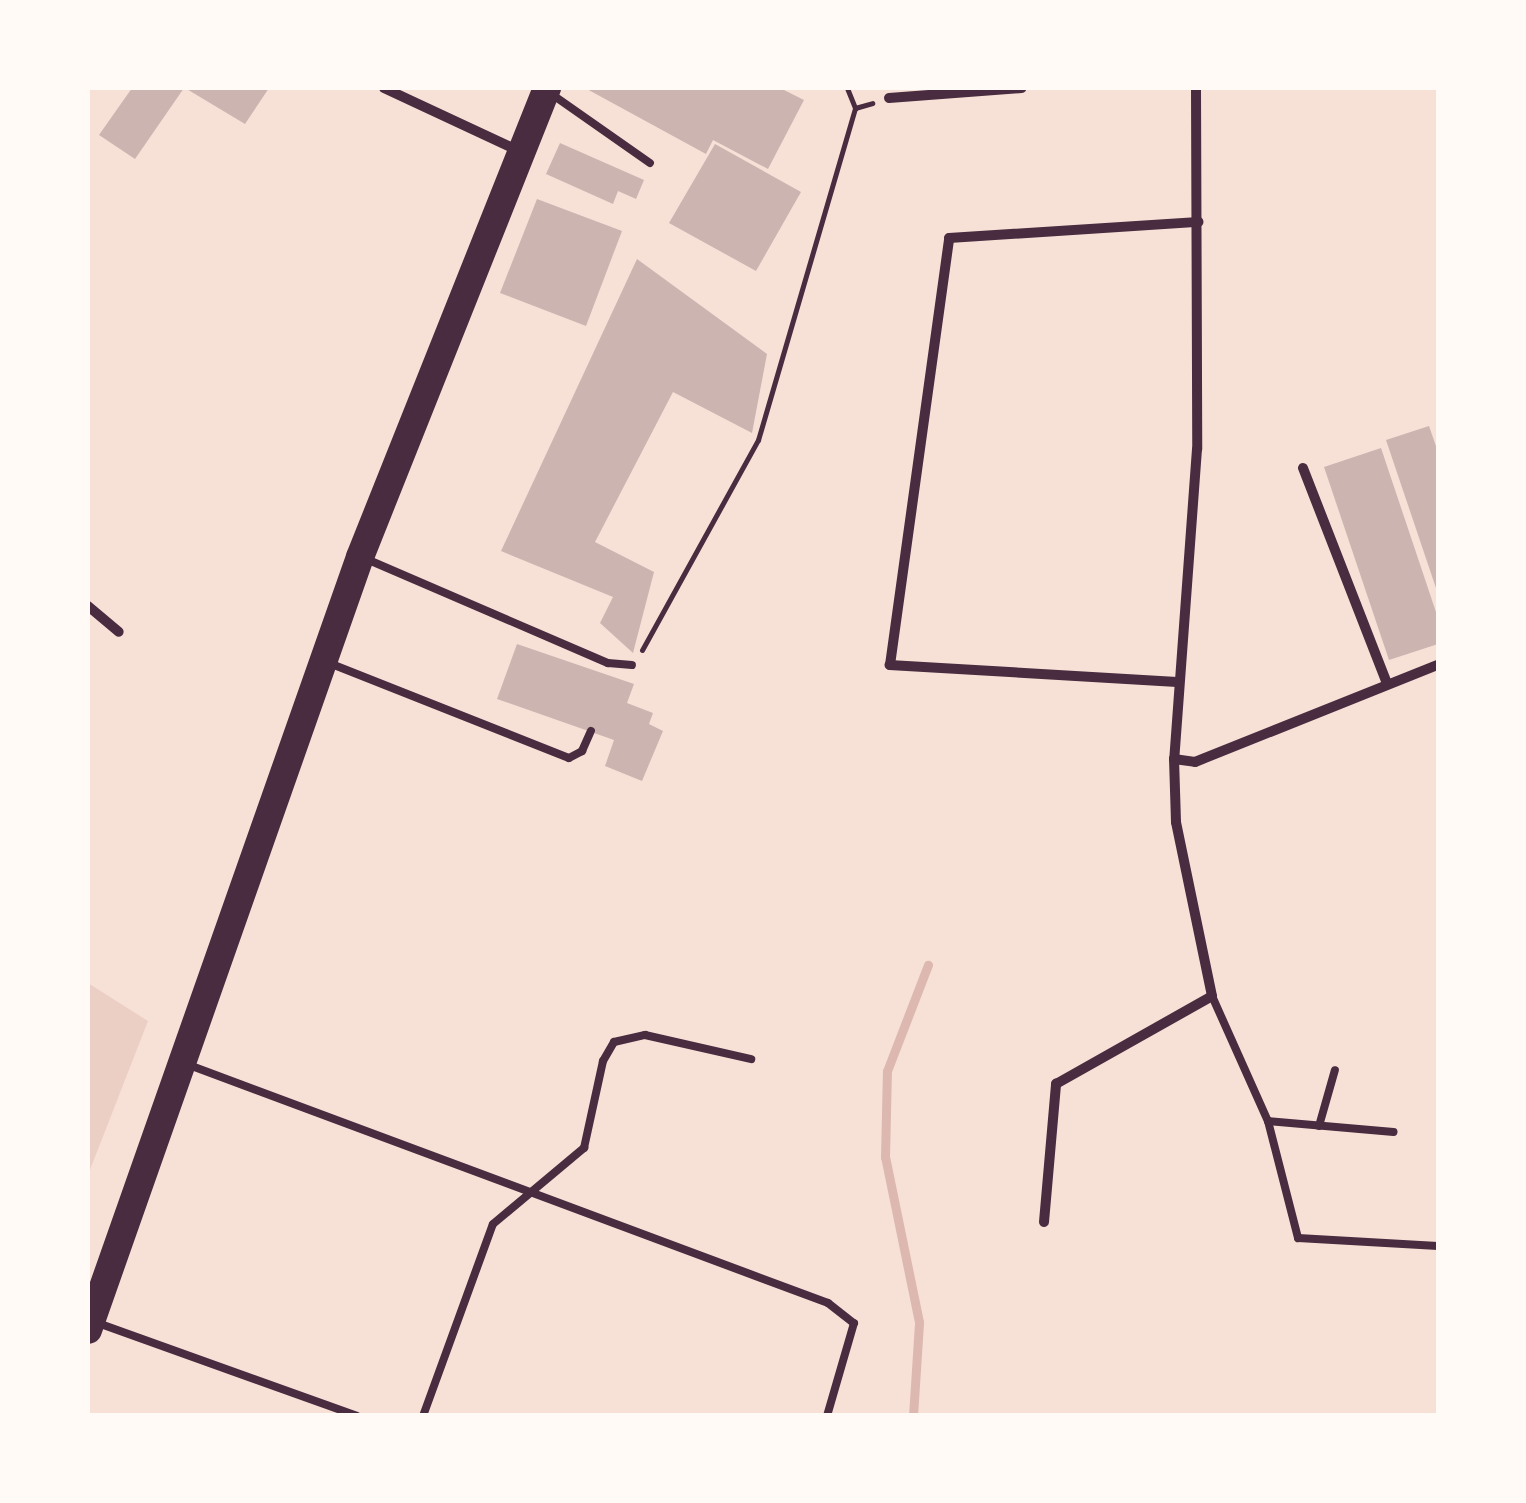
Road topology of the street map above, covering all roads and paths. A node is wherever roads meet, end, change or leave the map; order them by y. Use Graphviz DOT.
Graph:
graph roads {
  1 [pos="384,88"];
  2 [pos="848,88"];
  3 [pos="1022,88"];
  4 [pos="1196,88"];
  5 [pos="547,89"];
  6 [pos="890,98"];
  7 [pos="855,108"];
  8 [pos="522,152"];
  9 [pos="650,163"];
  10 [pos="1198,222"];
  11 [pos="1303,468"];
  12 [pos="360,556"];
  13 [pos="88,606"];
  14 [pos="119,632"];
  15 [pos="323,661"];
  16 [pos="608,663"];
  17 [pos="632,665"];
  18 [pos="1438,665"];
  19 [pos="605,674"];
  20 [pos="1177,682"];
  21 [pos="1386,684"];
  22 [pos="590,731"];
  23 [pos="1174,759"];
  24 [pos="1212,996"];
  25 [pos="751,1060"];
  26 [pos="180,1062"];
  27 [pos="1336,1070"];
  28 [pos="1268,1121"];
  29 [pos="1319,1126"];
  30 [pos="1394,1132"];
  31 [pos="526,1190"];
  32 [pos="1044,1222"];
  33 [pos="1438,1246"];
  34 [pos="89,1325"];
  35 [pos="357,1416"];
  36 [pos="423,1416"];
  37 [pos="827,1416"];
  1 -- 8 [label="street"];
  2 -- 7 [label="path"];
  3 -- 6 [label="street"];
  4 -- 10 [label="street"];
  5 -- 8 [label="highway"];
  5 -- 9 [label="lane"];
  6 -- 7 [label="path"];
  7 -- 17 [label="path"];
  8 -- 12 [label="highway"];
  10 -- 20 [label="street"];
  10 -- 20 [label="street"];
  11 -- 21 [label="street"];
  12 -- 15 [label="highway"];
  12 -- 16 [label="lane"];
  13 -- 14 [label="street"];
  15 -- 22 [label="lane"];
  15 -- 26 [label="highway"];
  16 -- 17 [label="lane"];
  16 -- 19 [label="lane"];
  18 -- 21 [label="street"];
  20 -- 23 [label="street"];
  21 -- 23 [label="street"];
  23 -- 24 [label="street"];
  24 -- 28 [label="lane"];
  24 -- 32 [label="street"];
  25 -- 31 [label="lane"];
  26 -- 31 [label="lane"];
  26 -- 34 [label="highway"];
  27 -- 29 [label="lane"];
  28 -- 29 [label="lane"];
  28 -- 33 [label="lane"];
  29 -- 30 [label="lane"];
  31 -- 36 [label="lane"];
  31 -- 37 [label="lane"];
  34 -- 35 [label="lane"];
}
